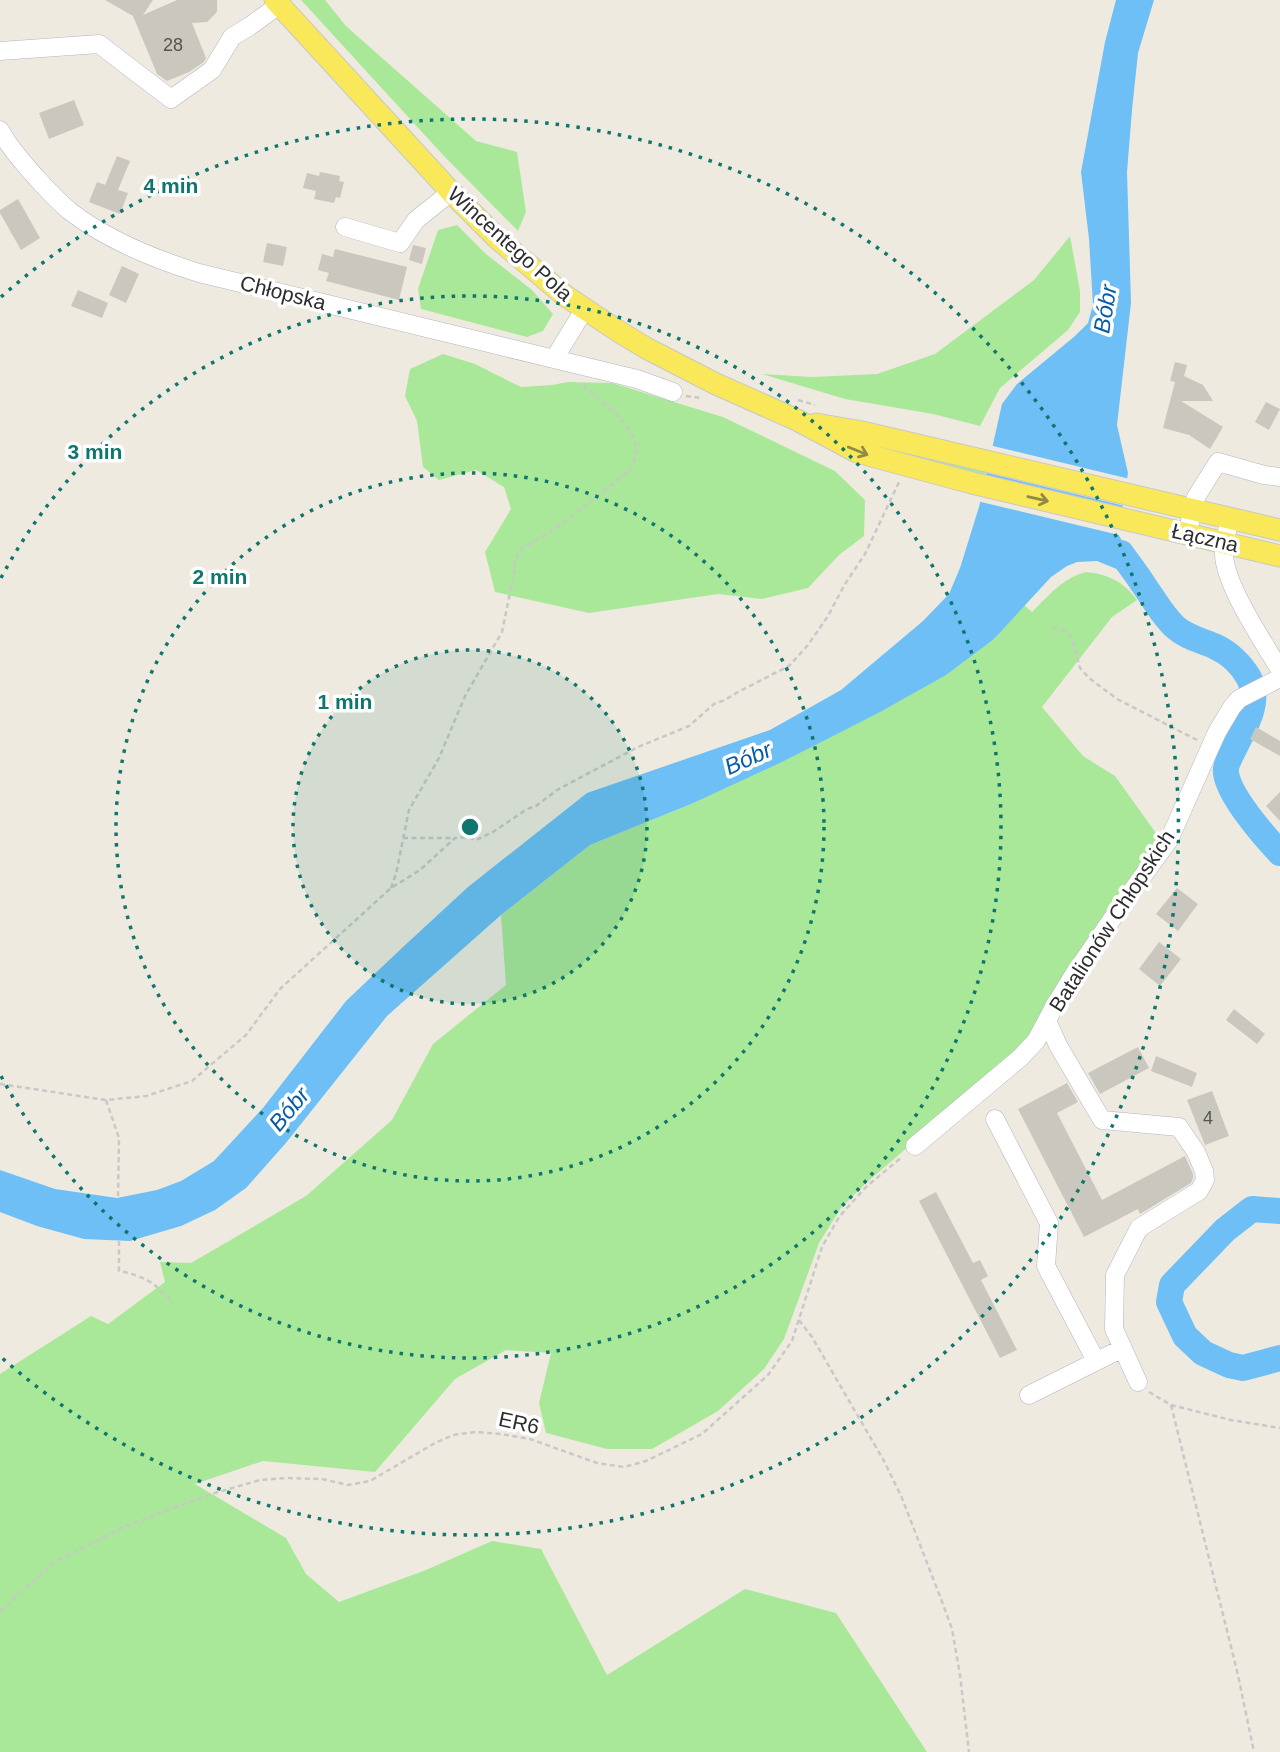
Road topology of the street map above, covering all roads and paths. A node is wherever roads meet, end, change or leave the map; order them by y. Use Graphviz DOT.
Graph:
graph roads {
  1 [pos="277,3"];
  2 [pos="0,51"];
  3 [pos="0,130"];
  4 [pos="451,192"];
  5 [pos="345,227"];
  6 [pos="584,310"];
  7 [pos="554,359"];
  8 [pos="573,364"];
  9 [pos="673,392"];
  10 [pos="708,398"];
  11 [pos="795,399"];
  12 [pos="820,407"];
  13 [pos="797,421"];
  14 [pos="1280,477"];
  15 [pos="901,480"];
  16 [pos="1193,510"];
  17 [pos="1230,519"];
  18 [pos="1280,530"];
  19 [pos="1187,534"];
  20 [pos="1225,543"];
  21 [pos="1280,556"];
  22 [pos="1053,628"];
  23 [pos="1280,670"];
  24 [pos="1280,678"];
  25 [pos="1210,746"];
  26 [pos="403,838"];
  27 [pos="455,838"];
  28 [pos="391,888"];
  29 [pos="1047,1021"];
  30 [pos="0,1084"];
  31 [pos="106,1100"];
  32 [pos="995,1119"];
  33 [pos="915,1146"];
  34 [pos="118,1198"];
  35 [pos="119,1241"];
  36 [pos="173,1304"];
  37 [pos="799,1320"];
  38 [pos="1123,1348"];
  39 [pos="1096,1361"];
  40 [pos="1138,1382"];
  41 [pos="1029,1395"];
  42 [pos="1171,1405"];
  43 [pos="1280,1427"];
  44 [pos="0,1611"];
  45 [pos="970,1752"];
  46 [pos="1254,1752"];
  1 -- 2 [label="street"];
  1 -- 4 [label="main road, Wincentego Pola"];
  3 -- 7 [label="street, Chłopska"];
  4 -- 5 [label="street"];
  4 -- 6 [label="main road, Wincentego Pola"];
  6 -- 7 [label="street"];
  6 -- 13 [label="main road, Wincentego Pola"];
  7 -- 8 [label="street, Chłopska"];
  8 -- 9 [label="street, Chłopska"];
  8 -- 26 [label="path"];
  9 -- 10 [label="path"];
  11 -- 12 [label="path"];
  13 -- 16 [label="main road, Łączna"];
  13 -- 19 [label="main road, Łączna, one-way"];
  14 -- 16 [label="street"];
  15 -- 27 [label="path"];
  16 -- 17 [label="main road, Łączna"];
  16 -- 19 [label="street"];
  17 -- 18 [label="main road, Łączna"];
  17 -- 20 [label="street"];
  19 -- 20 [label="main road, Łączna"];
  20 -- 21 [label="main road, Łączna"];
  20 -- 23 [label="street"];
  22 -- 25 [label="path"];
  24 -- 25 [label="street, Batalionów Chłopskich"];
  25 -- 29 [label="street, Batalionów Chłopskich"];
  26 -- 27 [label="path"];
  26 -- 28 [label="path"];
  27 -- 28 [label="path"];
  28 -- 31 [label="path"];
  29 -- 33 [label="street, Batalionów Chłopskich"];
  29 -- 38 [label="street"];
  30 -- 31 [label="path"];
  31 -- 34 [label="path"];
  32 -- 39 [label="street"];
  33 -- 37 [label="path, ER6"];
  35 -- 36 [label="path"];
  37 -- 44 [label="path, ER6"];
  37 -- 45 [label="path"];
  38 -- 39 [label="street"];
  38 -- 40 [label="street"];
  39 -- 41 [label="street"];
  40 -- 42 [label="path"];
  42 -- 43 [label="path"];
  42 -- 46 [label="path"];
}
